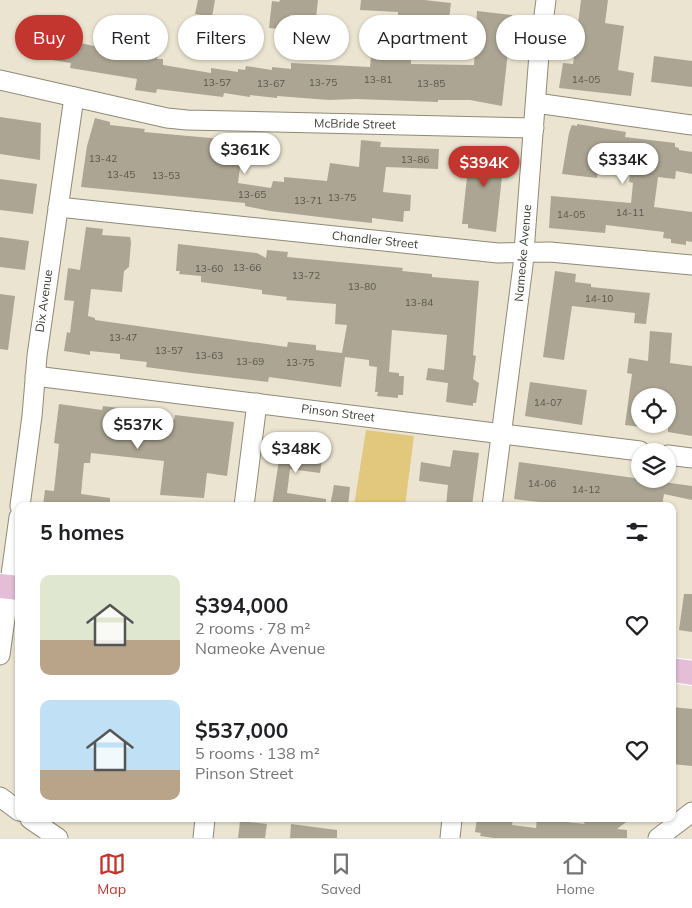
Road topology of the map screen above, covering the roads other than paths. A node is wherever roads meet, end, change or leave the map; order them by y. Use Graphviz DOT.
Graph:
graph roads {
  1 [pos="546,0"];
  2 [pos="0,80"];
  3 [pos="74,97"];
  4 [pos="536,103"];
  5 [pos="692,125"];
  6 [pos="534,128"];
  7 [pos="58,207"];
  8 [pos="524,252"];
  9 [pos="692,265"];
  10 [pos="35,376"];
  11 [pos="258,403"];
  12 [pos="502,434"];
  13 [pos="631,450"];
  14 [pos="676,456"];
  15 [pos="692,458"];
  16 [pos="20,502"];
  17 [pos="245,502"];
  18 [pos="493,502"];
  19 [pos="15,545"];
  20 [pos="9,587"];
  21 [pos="0,655"];
  22 [pos="676,671"];
  23 [pos="692,673"];
  24 [pos="0,797"];
  25 [pos="15,808"];
  26 [pos="692,812"];
  27 [pos="34,822"];
  28 [pos="206,822"];
  29 [pos="452,822"];
  30 [pos="58,838"];
  31 [pos="203,838"];
  32 [pos="450,838"];
  33 [pos="658,838"];
  1 -- 4 [label="street, Nameoke Avenue"];
  2 -- 3 [label="street, McBride Street"];
  3 -- 6 [label="street, McBride Street"];
  3 -- 7 [label="street, Dix Avenue"];
  4 -- 5 [label="street"];
  4 -- 6 [label="street, Nameoke Avenue"];
  6 -- 8 [label="street, Nameoke Avenue"];
  7 -- 8 [label="street, Chandler Street"];
  7 -- 10 [label="street, Dix Avenue"];
  8 -- 9 [label="street, Chandler Street"];
  8 -- 12 [label="street, Nameoke Avenue"];
  10 -- 11 [label="street, Pinson Street"];
  10 -- 16 [label="street, Dix Avenue"];
  11 -- 12 [label="street, Pinson Street"];
  11 -- 17 [label="street"];
  12 -- 13 [label="street, Pinson Street"];
  12 -- 18 [label="street, Nameoke Avenue"];
  14 -- 15 [label="street"];
  19 -- 20 [label="street"];
  20 -- 21 [label="street"];
  22 -- 23 [label="main road"];
  24 -- 25 [label="street"];
  26 -- 33 [label="street"];
  27 -- 30 [label="street"];
  28 -- 31 [label="street"];
  29 -- 32 [label="street"];
}
